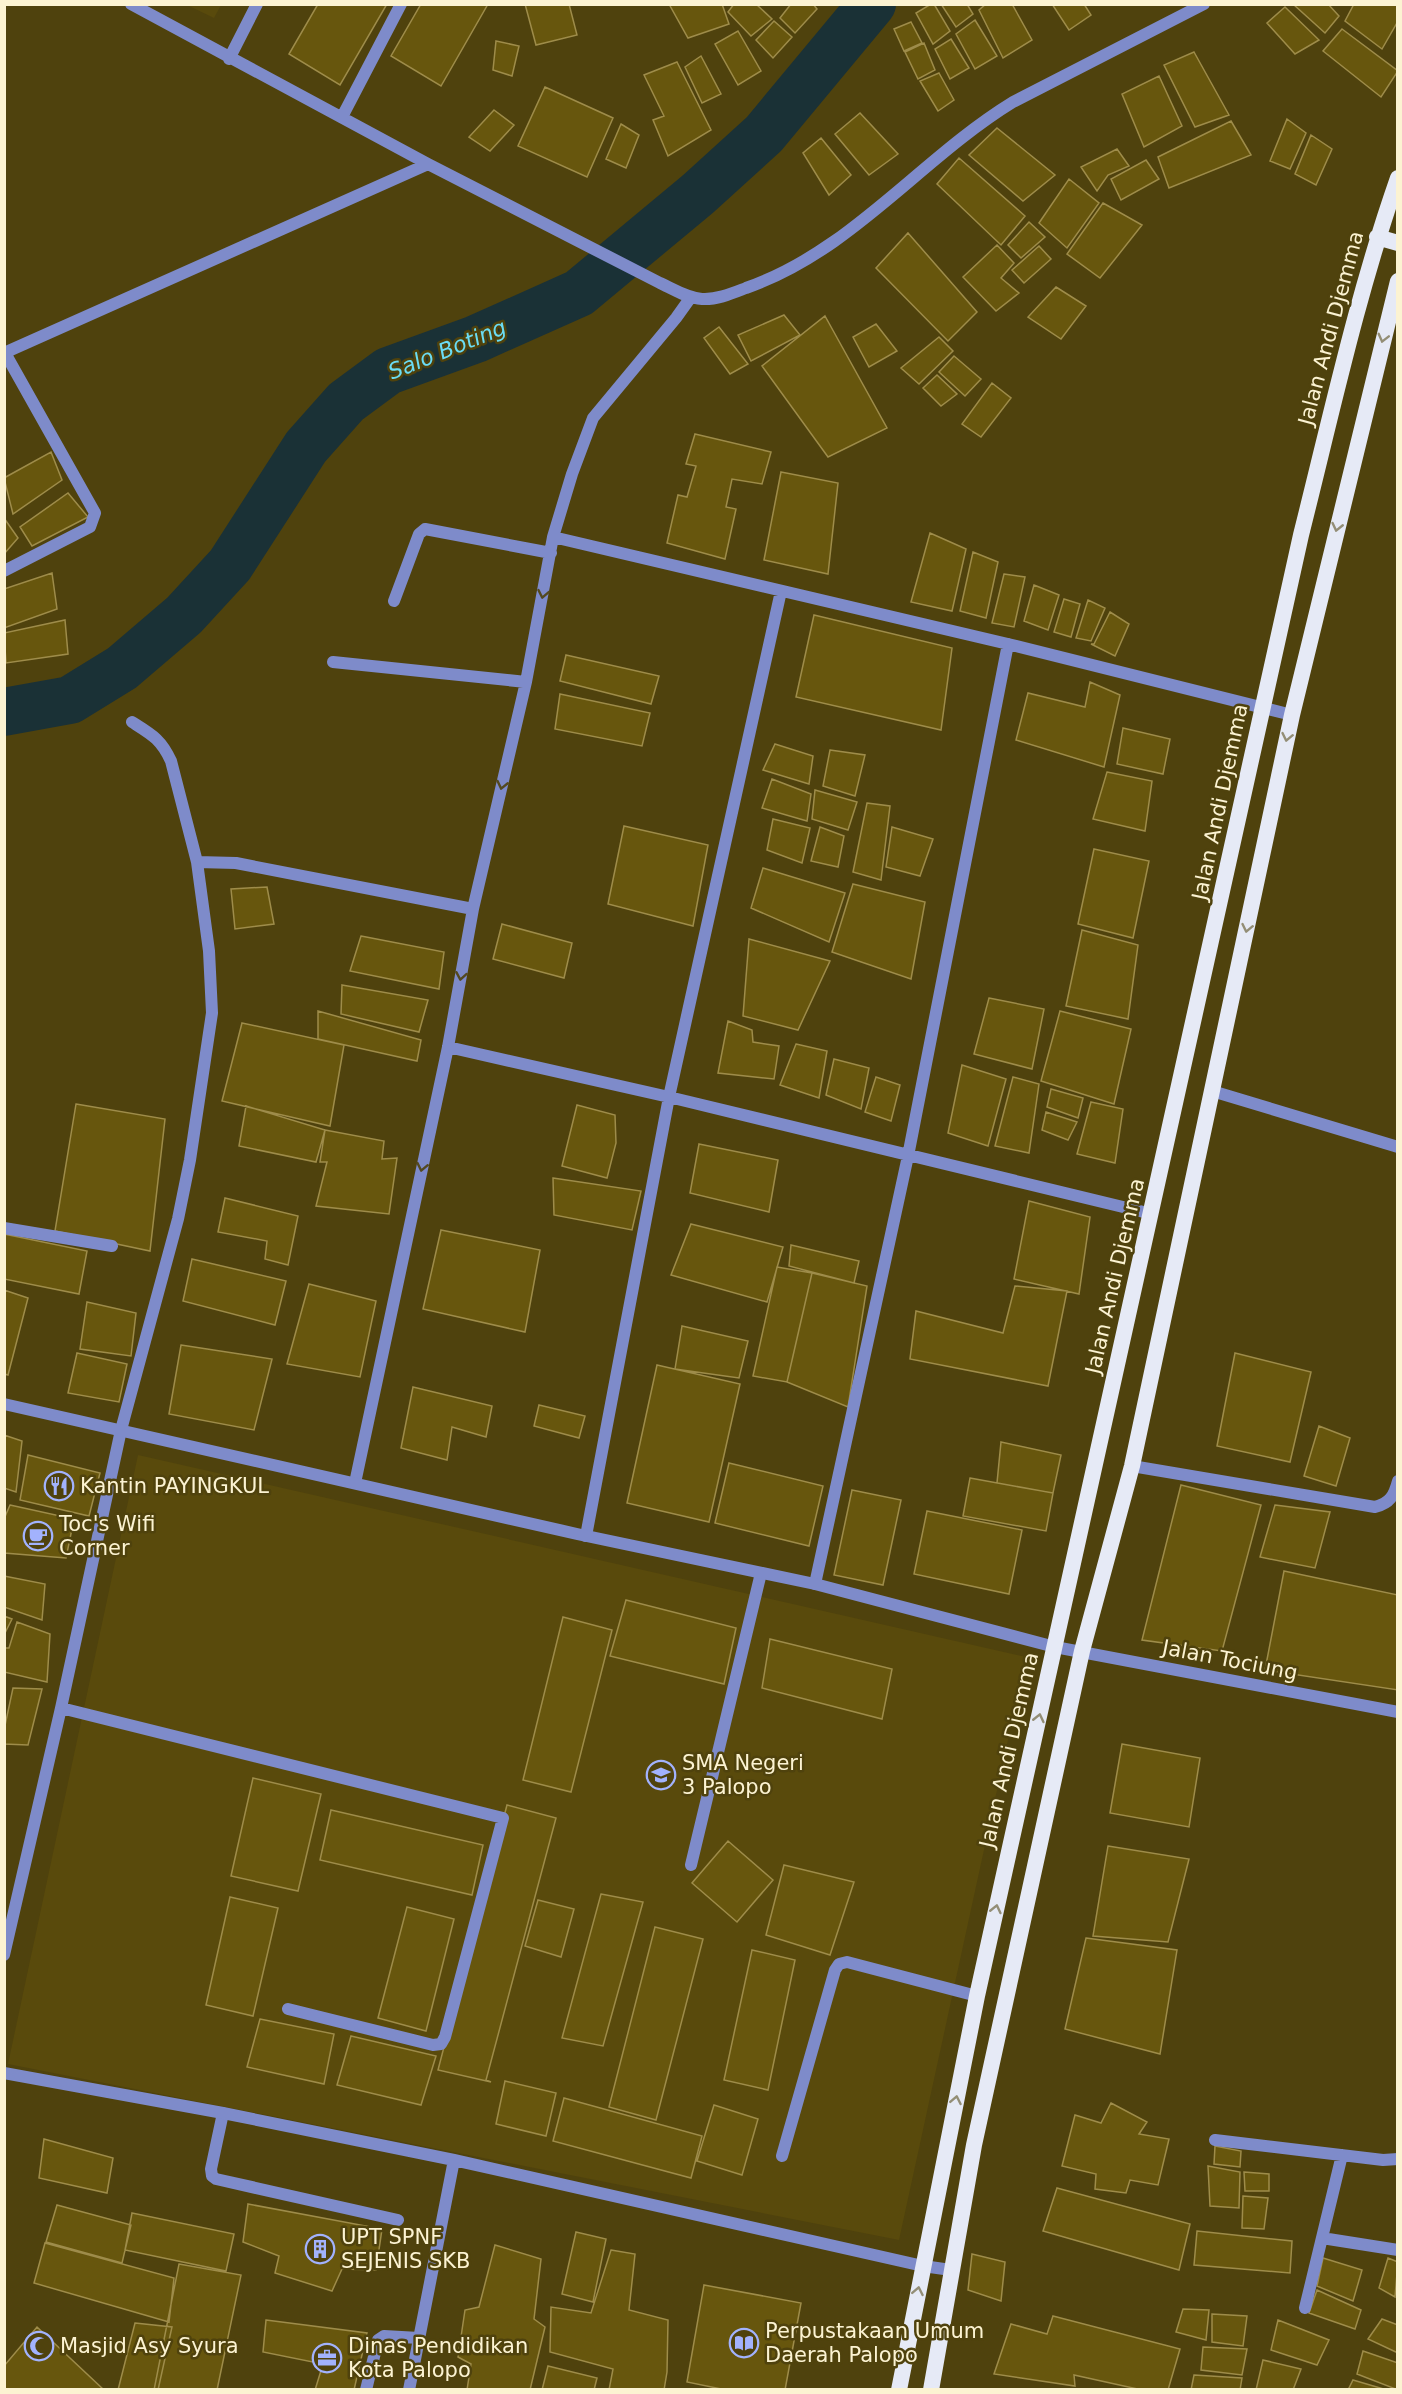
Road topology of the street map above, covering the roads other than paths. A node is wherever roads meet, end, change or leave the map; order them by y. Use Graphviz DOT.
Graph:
graph roads {
  1 [pos="131,4"];
  2 [pos="257,4"];
  3 [pos="401,4"];
  4 [pos="1204,4"];
  5 [pos="229,59"];
  6 [pos="342,117"];
  7 [pos="428,164"];
  8 [pos="1398,178"];
  9 [pos="1377,237"];
  10 [pos="1398,243"];
  11 [pos="1398,281"];
  12 [pos="691,297"];
  13 [pos="5,353"];
  14 [pos="553,537"];
  15 [pos="550,553"];
  16 [pos="4,571"];
  17 [pos="781,591"];
  18 [pos="394,601"];
  19 [pos="1008,644"];
  20 [pos="333,662"];
  21 [pos="526,682"];
  22 [pos="1263,708"];
  23 [pos="1292,715"];
  24 [pos="132,722"];
  25 [pos="197,862"];
  26 [pos="473,909"];
  27 [pos="448,1047"];
  28 [pos="1212,1091"];
  29 [pos="669,1097"];
  30 [pos="1398,1147"];
  31 [pos="908,1156"];
  32 [pos="1152,1214"];
  33 [pos="4,1228"];
  34 [pos="112,1246"];
  35 [pos="4,1404"];
  36 [pos="121,1430"];
  37 [pos="1132,1466"];
  38 [pos="1398,1481"];
  39 [pos="355,1483"];
  40 [pos="586,1536"];
  41 [pos="761,1573"];
  42 [pos="815,1584"];
  43 [pos="1055,1647"];
  44 [pos="1083,1651"];
  45 [pos="61,1708"];
  46 [pos="1398,1712"];
  47 [pos="691,1865"];
  48 [pos="4,1955"];
  49 [pos="976,1996"];
  50 [pos="288,2009"];
  51 [pos="4,2073"];
  52 [pos="223,2113"];
  53 [pos="1215,2140"];
  54 [pos="1342,2155"];
  55 [pos="782,2156"];
  56 [pos="1398,2159"];
  57 [pos="454,2160"];
  58 [pos="398,2220"];
  59 [pos="1322,2238"];
  60 [pos="1398,2250"];
  61 [pos="923,2266"];
  62 [pos="951,2270"];
  63 [pos="1305,2308"];
  64 [pos="419,2338"];
  65 [pos="366,2390"];
  66 [pos="409,2390"];
  67 [pos="899,2390"];
  68 [pos="931,2390"];
  1 -- 5 [label="street"];
  2 -- 5 [label="street"];
  3 -- 6 [label="street"];
  4 -- 12 [label="street"];
  5 -- 6 [label="street"];
  6 -- 7 [label="street"];
  7 -- 12 [label="street"];
  7 -- 13 [label="street"];
  8 -- 9 [label="highway, Jalan Andi Djemma"];
  9 -- 10 [label="highway"];
  9 -- 22 [label="highway, Jalan Andi Djemma"];
  11 -- 23 [label="highway, one-way"];
  12 -- 14 [label="street"];
  13 -- 16 [label="street"];
  14 -- 15 [label="street"];
  14 -- 17 [label="street"];
  15 -- 18 [label="street"];
  15 -- 21 [label="street, one-way"];
  17 -- 19 [label="street"];
  17 -- 29 [label="street"];
  19 -- 22 [label="street"];
  19 -- 31 [label="street"];
  20 -- 21 [label="street"];
  21 -- 26 [label="street, one-way"];
  22 -- 23 [label="street"];
  22 -- 32 [label="highway, Jalan Andi Djemma"];
  23 -- 28 [label="highway, one-way"];
  24 -- 25 [label="street"];
  25 -- 26 [label="street"];
  25 -- 36 [label="street"];
  26 -- 27 [label="street, one-way"];
  27 -- 29 [label="street"];
  27 -- 39 [label="street, one-way"];
  28 -- 30 [label="street"];
  28 -- 37 [label="highway"];
  29 -- 31 [label="street"];
  29 -- 40 [label="street"];
  31 -- 32 [label="street"];
  31 -- 42 [label="street"];
  32 -- 43 [label="highway, Jalan Andi Djemma"];
  33 -- 34 [label="street"];
  35 -- 36 [label="street, Jalan Tociung"];
  36 -- 39 [label="street, Jalan Tociung"];
  36 -- 45 [label="street"];
  37 -- 38 [label="street"];
  37 -- 44 [label="highway"];
  39 -- 40 [label="street, Jalan Tociung"];
  40 -- 41 [label="street, Jalan Tociung"];
  41 -- 42 [label="street, Jalan Tociung"];
  41 -- 47 [label="street"];
  42 -- 43 [label="street, Jalan Tociung"];
  43 -- 44 [label="street, Jalan Tociung"];
  49 -- 43 [label="highway, Jalan Andi Djemma, one-way"];
  44 -- 46 [label="street, Jalan Tociung"];
  44 -- 62 [label="highway"];
  45 -- 48 [label="street"];
  45 -- 50 [label="street"];
  49 -- 55 [label="street"];
  61 -- 49 [label="highway, Jalan Andi Djemma, one-way"];
  51 -- 52 [label="street"];
  52 -- 57 [label="street"];
  52 -- 58 [label="street"];
  53 -- 54 [label="street"];
  54 -- 56 [label="street"];
  54 -- 59 [label="street"];
  57 -- 61 [label="street"];
  57 -- 64 [label="street"];
  59 -- 60 [label="street"];
  59 -- 63 [label="street"];
  61 -- 62 [label="street"];
  67 -- 61 [label="highway, Jalan Andi Djemma, one-way"];
  62 -- 68 [label="highway"];
  64 -- 65 [label="street"];
  64 -- 66 [label="street"];
}
